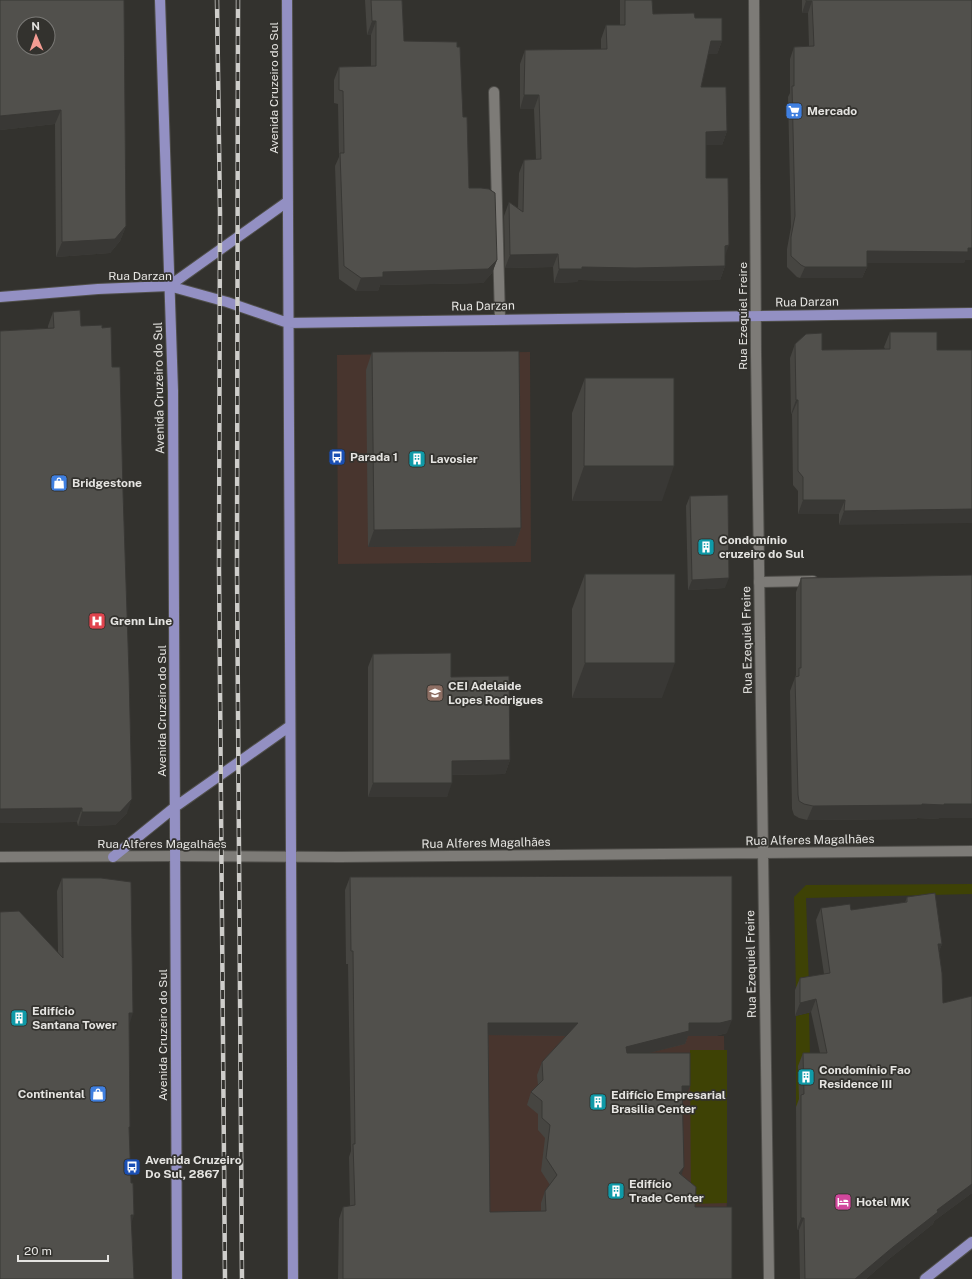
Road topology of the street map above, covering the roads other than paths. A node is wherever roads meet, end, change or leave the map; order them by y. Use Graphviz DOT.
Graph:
graph roads {
  1 [pos="160,0"];
  2 [pos="286,0"];
  3 [pos="754,0"];
  4 [pos="494,92"];
  5 [pos="287,202"];
  6 [pos="169,286"];
  7 [pos="0,297"];
  8 [pos="972,312"];
  9 [pos="756,316"];
  10 [pos="500,319"];
  11 [pos="288,323"];
  12 [pos="822,581"];
  13 [pos="759,582"];
  14 [pos="290,726"];
  15 [pos="175,807"];
  16 [pos="972,851"];
  17 [pos="763,853"];
  18 [pos="175,856"];
  19 [pos="0,857"];
  20 [pos="112,857"];
  21 [pos="291,857"];
  22 [pos="972,1242"];
  23 [pos="177,1279"];
  24 [pos="293,1279"];
  25 [pos="769,1279"];
  26 [pos="925,1279"];
  1 -- 6 [label="main road, Avenida Cruzeiro do Sul"];
  2 -- 5 [label="main road, Avenida Cruzeiro do Sul"];
  3 -- 9 [label="street, Rua Ezequiel Freire"];
  4 -- 10 [label="street"];
  5 -- 6 [label="main road"];
  5 -- 11 [label="main road, Avenida Cruzeiro do Sul"];
  6 -- 7 [label="main road, Rua Darzan"];
  6 -- 11 [label="main road, Rua Darzan"];
  6 -- 15 [label="main road, Avenida Cruzeiro do Sul"];
  8 -- 9 [label="main road, Rua Darzan"];
  9 -- 10 [label="main road, Rua Darzan"];
  9 -- 13 [label="street, Rua Ezequiel Freire"];
  10 -- 11 [label="main road, Rua Darzan"];
  11 -- 14 [label="main road, Avenida Cruzeiro do Sul"];
  12 -- 13 [label="street"];
  13 -- 17 [label="street, Rua Ezequiel Freire"];
  14 -- 15 [label="main road"];
  14 -- 21 [label="main road, Avenida Cruzeiro do Sul"];
  15 -- 18 [label="main road, Avenida Cruzeiro do Sul"];
  15 -- 20 [label="main road"];
  16 -- 17 [label="street, Rua Alferes Magalhães"];
  17 -- 21 [label="street, Rua Alferes Magalhães"];
  17 -- 25 [label="street, Rua Ezequiel Freire"];
  18 -- 20 [label="street, Rua Alferes Magalhães"];
  18 -- 21 [label="street, Rua Alferes Magalhães"];
  18 -- 23 [label="main road, Avenida Cruzeiro do Sul"];
  19 -- 20 [label="street, Rua Alferes Magalhães"];
  21 -- 24 [label="main road, Avenida Cruzeiro do Sul"];
  22 -- 26 [label="main road"];
}
